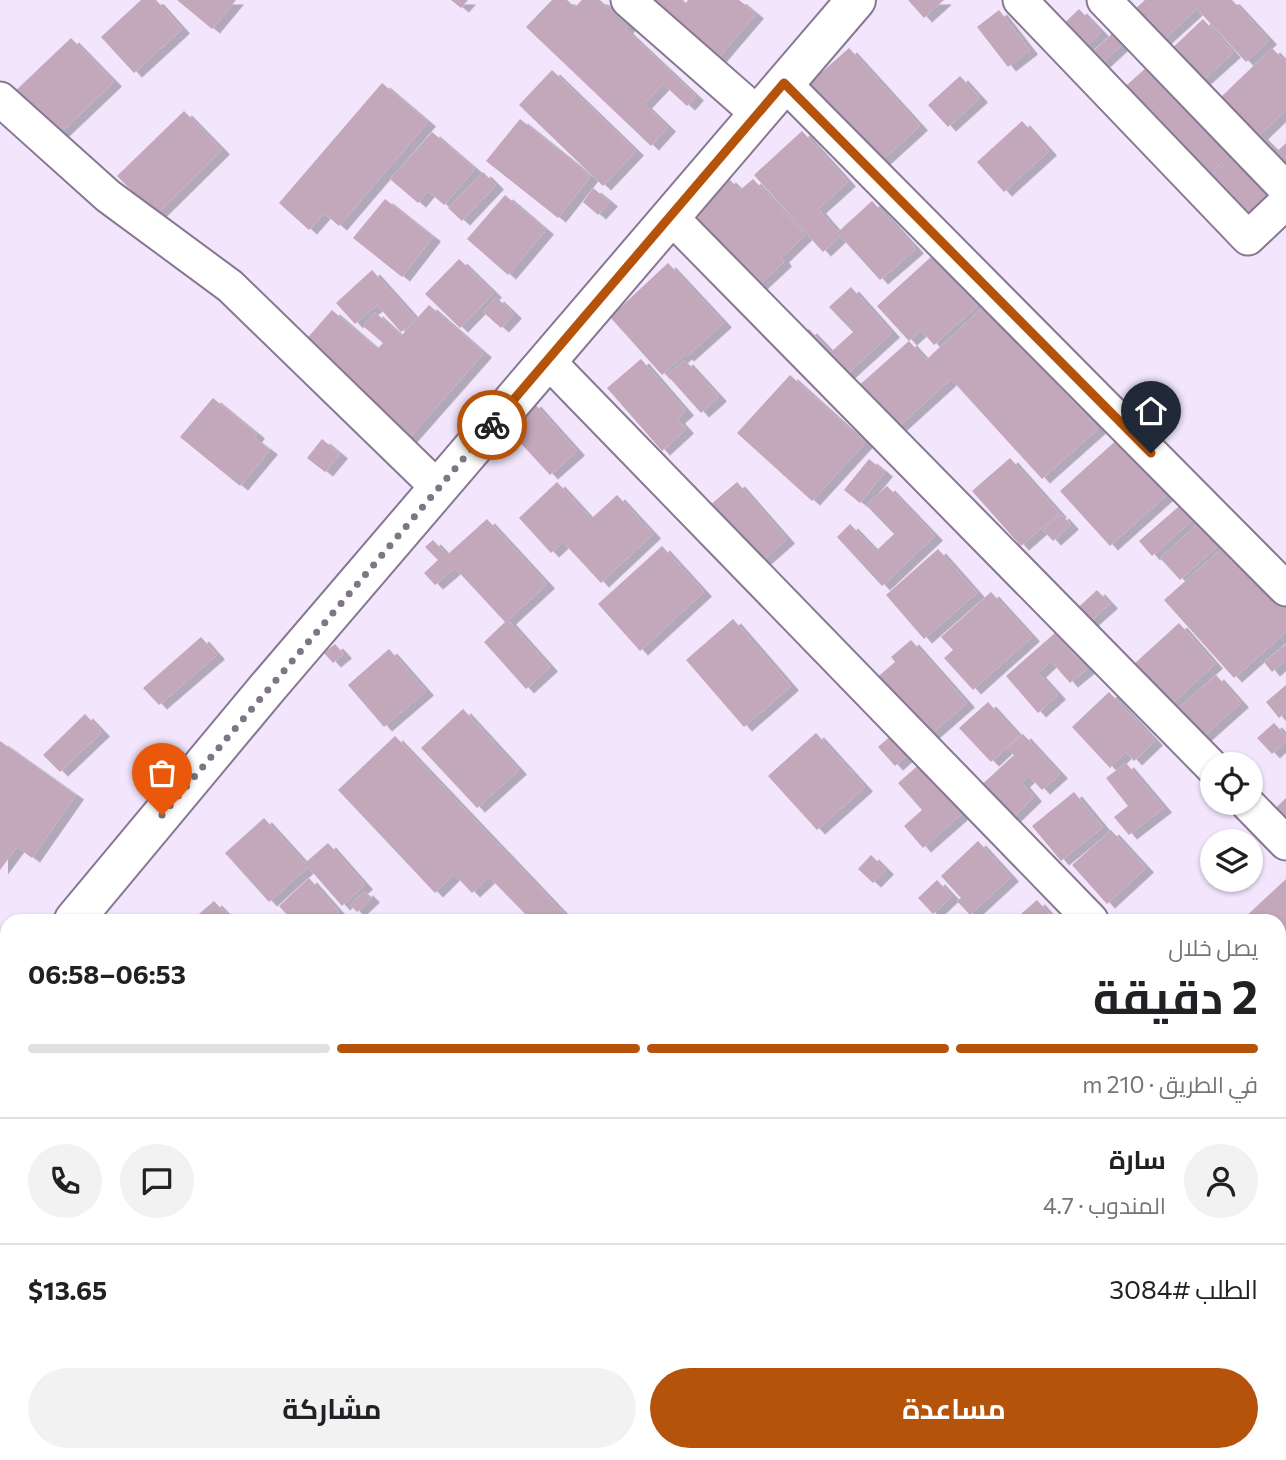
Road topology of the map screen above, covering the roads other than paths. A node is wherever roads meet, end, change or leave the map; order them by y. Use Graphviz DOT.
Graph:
graph roads {
  1 [pos="628,0"];
  2 [pos="856,0"];
  3 [pos="1020,0"];
  4 [pos="1104,0"];
  5 [pos="784,83"];
  6 [pos="0,99"];
  7 [pos="758,114"];
  8 [pos="1286,188"];
  9 [pos="1286,202"];
  10 [pos="670,216"];
  11 [pos="548,360"];
  12 [pos="438,488"];
  13 [pos="1286,589"];
  14 [pos="1200,755"];
  15 [pos="1259,815"];
  16 [pos="1286,843"];
  17 [pos="79,914"];
  18 [pos="1085,914"];
  1 -- 7 [label="street"];
  2 -- 5 [label="street"];
  3 -- 9 [label="street"];
  4 -- 8 [label="street"];
  5 -- 7 [label="street"];
  5 -- 13 [label="street"];
  6 -- 12 [label="street"];
  7 -- 10 [label="street"];
  10 -- 11 [label="street"];
  10 -- 14 [label="street"];
  11 -- 12 [label="street"];
  11 -- 18 [label="street"];
  12 -- 17 [label="street"];
  15 -- 16 [label="street"];
}
